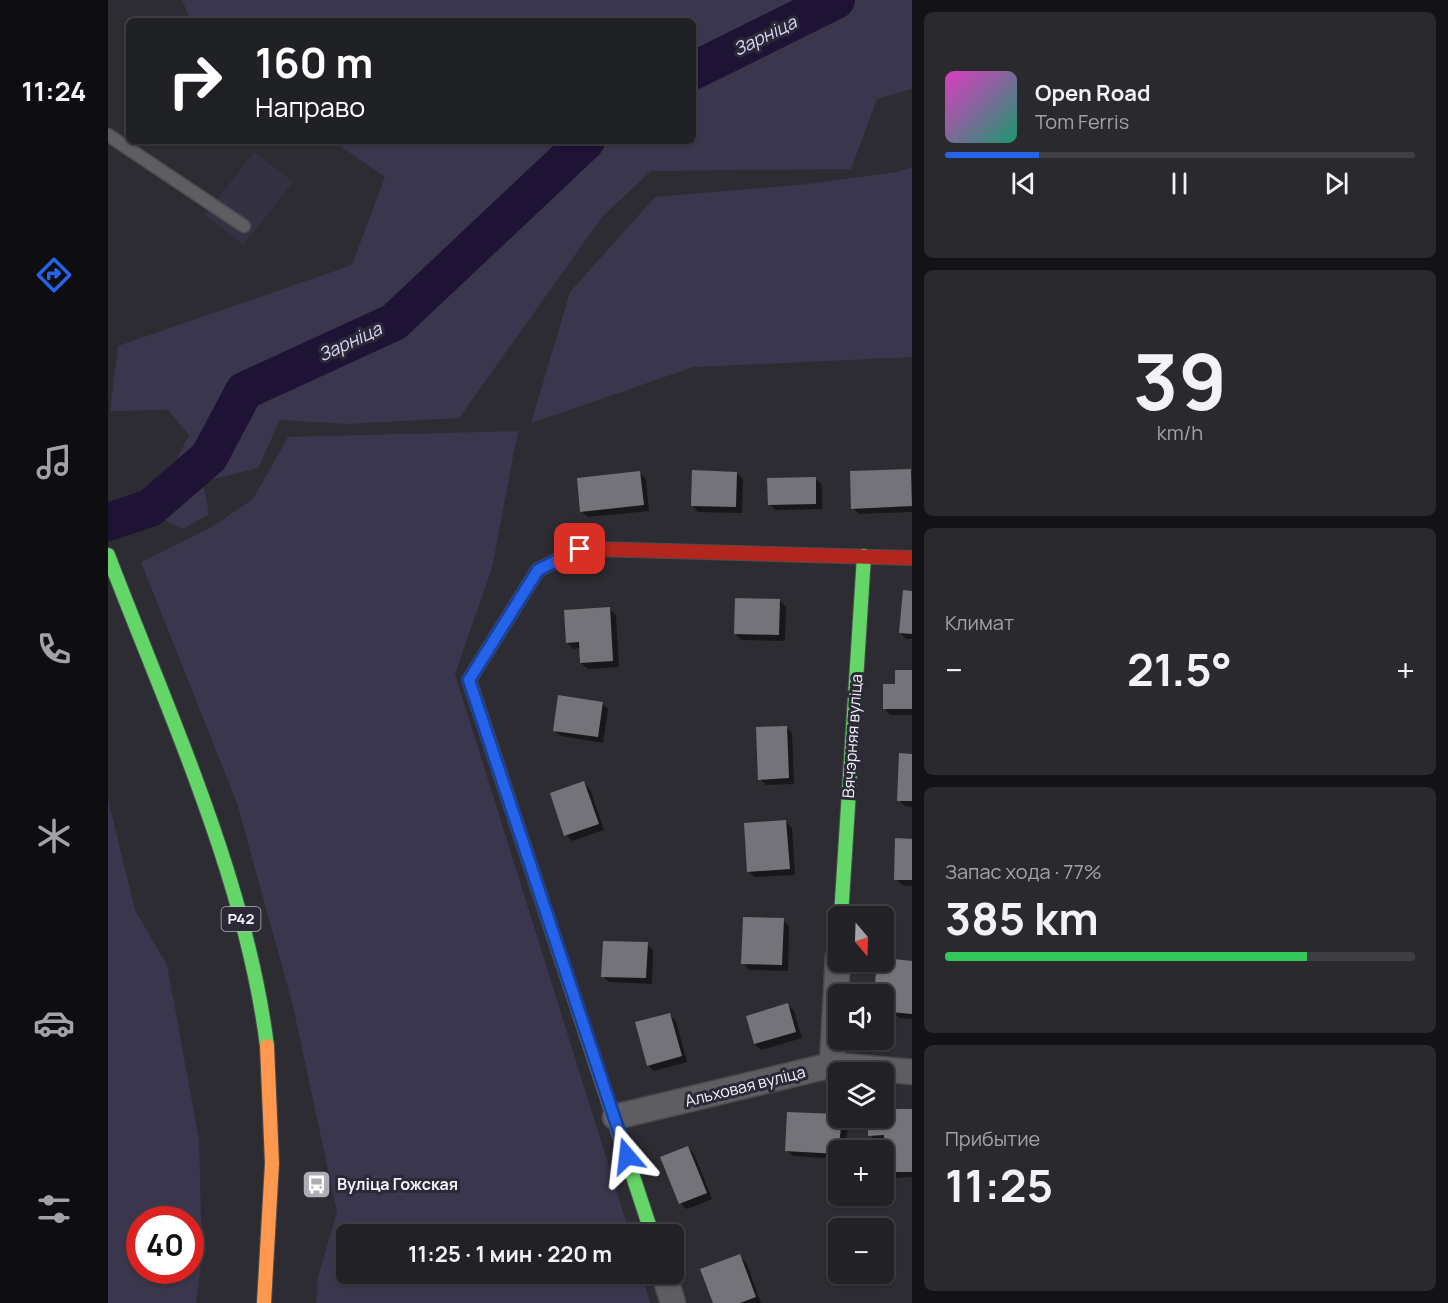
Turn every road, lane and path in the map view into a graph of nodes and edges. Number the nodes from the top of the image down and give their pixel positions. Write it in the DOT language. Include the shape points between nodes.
graph roads {
  1 [pos="108,135"];
  2 [pos="244,226"];
  3 [pos="108,555"];
  4 [pos="864,556"];
  5 [pos="912,558"];
  6 [pos="842,906"];
  7 [pos="837,972"];
  8 [pos="832,1062"];
  9 [pos="828,1066"];
  10 [pos="894,1070"];
  11 [pos="912,1072"];
  12 [pos="615,1117"];
  13 [pos="649,1224"];
  14 [pos="667,1284"];
  15 [pos="264,1303"];
  16 [pos="673,1303"];
  1 -- 2 [label="lane"];
  3 -- 15 [label="street, Р42" via="223,858 250,949 264,1024 270,1096"];
  4 -- 5 [label="street"];
  4 -- 6 [label="street, Вячэрняя вуліца"];
  4 -- 12 [label="street" via="580,549 538,570 469,680"];
  7 -- 8 [label="street"];
  9 -- 12 [label="street, Альховая вуліца"];
  10 -- 11 [label="street, Альховая вуліца"];
  12 -- 13 [label="street"];
  14 -- 16 [label="street"];
}
